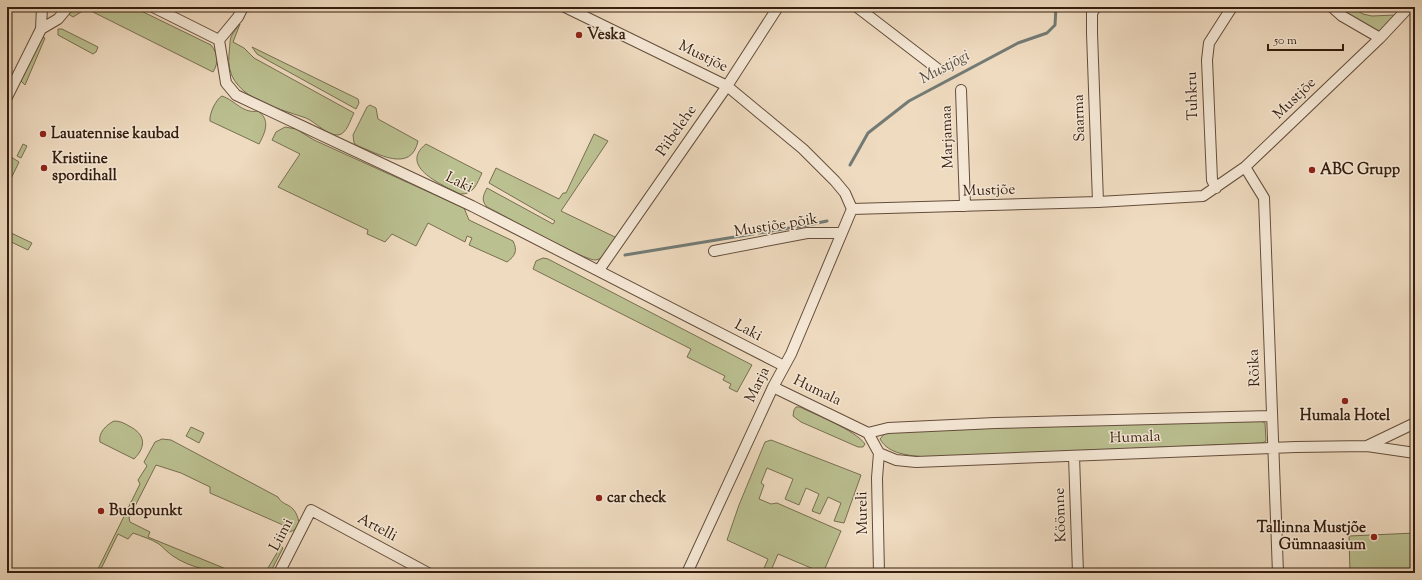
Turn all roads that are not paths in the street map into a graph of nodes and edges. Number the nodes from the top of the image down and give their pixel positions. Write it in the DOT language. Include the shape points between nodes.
graph roads {
  1 [pos="42,7"];
  2 [pos="68,7"];
  3 [pos="153,7"];
  4 [pos="243,7"];
  5 [pos="565,7"];
  6 [pos="778,7"];
  7 [pos="857,7"];
  8 [pos="1096,7"];
  9 [pos="1232,7"];
  10 [pos="1332,7"];
  11 [pos="1409,7"];
  12 [pos="41,29"];
  13 [pos="1380,38"];
  14 [pos="219,40"];
  15 [pos="939,70"];
  16 [pos="727,86"];
  17 [pos="961,90"];
  18 [pos="7,97"];
  19 [pos="1245,167"];
  20 [pos="1216,188"];
  21 [pos="1098,202"];
  22 [pos="965,206"];
  23 [pos="852,209"];
  24 [pos="842,233"];
  25 [pos="714,251"];
  26 [pos="599,270"];
  27 [pos="784,366"];
  28 [pos="774,387"];
  29 [pos="1271,416"];
  30 [pos="1415,423"];
  31 [pos="868,433"];
  32 [pos="1367,446"];
  33 [pos="1274,448"];
  34 [pos="880,453"];
  35 [pos="1415,453"];
  36 [pos="1074,456"];
  37 [pos="312,510"];
  38 [pos="279,573"];
  39 [pos="428,573"];
  40 [pos="687,573"];
  41 [pos="879,573"];
  42 [pos="1078,573"];
  43 [pos="1278,573"];
  1 -- 12 [label="street"];
  2 -- 12 [label="street" via="58,19"];
  3 -- 14 [label="street"];
  4 -- 14 [label="street"];
  5 -- 16 [label="street, Mustjõe"];
  6 -- 16 [label="street, Piibelehe"];
  7 -- 15 [label="street"];
  8 -- 21 [label="street, Saarma" via="1092,13 1092,33"];
  9 -- 20 [label="street, Tuhkru" via="1209,43 1207,60 1212,180"];
  10 -- 13 [label="street" via="1342,16"];
  11 -- 13 [label="street, Mustjõe"];
  12 -- 18 [label="street"];
  13 -- 19 [label="street, Mustjõe"];
  14 -- 26 [label="street, Laki" via="226,83 236,95 432,187"];
  16 -- 23 [label="street, Mustjõe" via="835,181 845,193"];
  16 -- 26 [label="street, Piibelehe"];
  17 -- 22 [label="street, Marjamaa"];
  19 -- 20 [label="street, Mustjõe"];
  19 -- 29 [label="street, Rõika" via="1264,198"];
  20 -- 21 [label="street, Mustjõe" via="1203,196"];
  21 -- 22 [label="street, Mustjõe"];
  22 -- 23 [label="street, Mustjõe"];
  23 -- 24 [label="street, Marja"];
  24 -- 25 [label="street, Mustjõe põik" via="807,233"];
  24 -- 27 [label="street, Marja"];
  26 -- 27 [label="street, Laki"];
  27 -- 28 [label="street, Marja"];
  28 -- 31 [label="street, Humala"];
  28 -- 40 [label="street, Marja"];
  29 -- 31 [label="street, Humala" via="980,424 888,428"];
  29 -- 33 [label="street, Rõika"];
  30 -- 32 [label="street"];
  31 -- 34 [label="street"];
  32 -- 33 [label="street, Humala"];
  32 -- 35 [label="street, Humala"];
  33 -- 36 [label="street, Humala"];
  33 -- 43 [label="street, Rõika"];
  34 -- 36 [label="street, Humala" via="896,460 916,462"];
  34 -- 41 [label="street, Mureli" via="877,478"];
  36 -- 42 [label="street, Köömne"];
  37 -- 38 [label="street, Liimi"];
  37 -- 39 [label="street, Artelli"];
}
